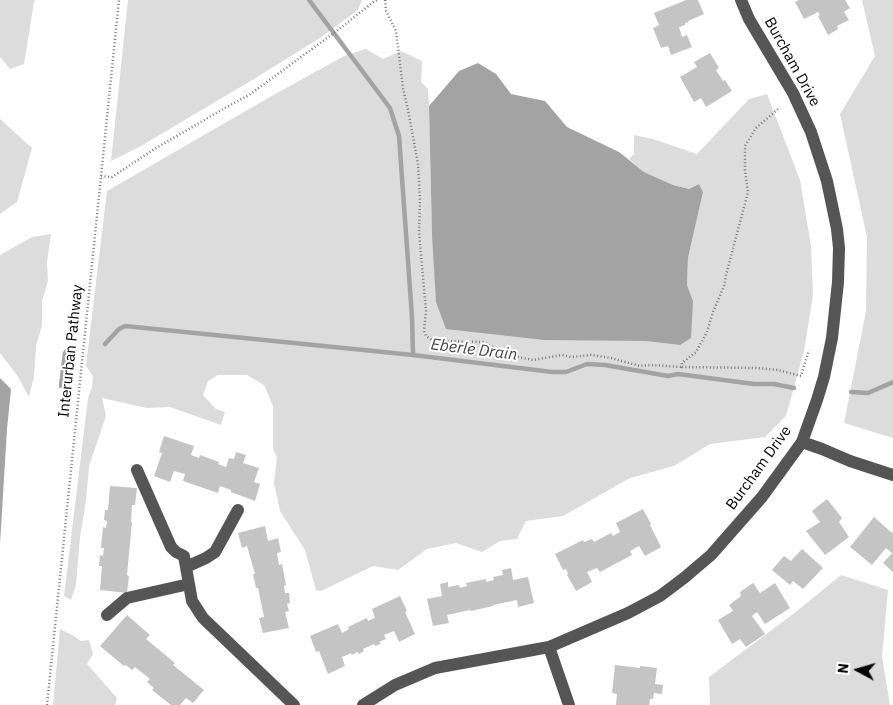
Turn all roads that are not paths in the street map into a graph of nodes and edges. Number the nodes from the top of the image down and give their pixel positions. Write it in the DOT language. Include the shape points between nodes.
graph roads {
  1 [pos="741,0"];
  2 [pos="802,442"];
  3 [pos="137,470"];
  4 [pos="893,475"];
  5 [pos="238,510"];
  6 [pos="185,562"];
  7 [pos="189,584"];
  8 [pos="107,614"];
  9 [pos="549,647"];
  10 [pos="294,705"];
  11 [pos="363,705"];
  12 [pos="569,705"];
  1 -- 2 [label="street, Burcham Drive" via="808,126 827,181 837,229 838,282 832,338"];
  2 -- 4 [label="street"];
  2 -- 9 [label="street, Burcham Drive" via="762,496 711,555 684,578 660,596 628,613"];
  3 -- 6 [label="street" via="171,547"];
  5 -- 6 [label="street" via="216,552 206,558"];
  6 -- 7 [label="street"];
  7 -- 8 [label="street" via="127,598"];
  7 -- 10 [label="street" via="192,602 203,618"];
  9 -- 11 [label="street, Burcham Drive" via="435,668 395,685"];
  9 -- 12 [label="street"];
}
